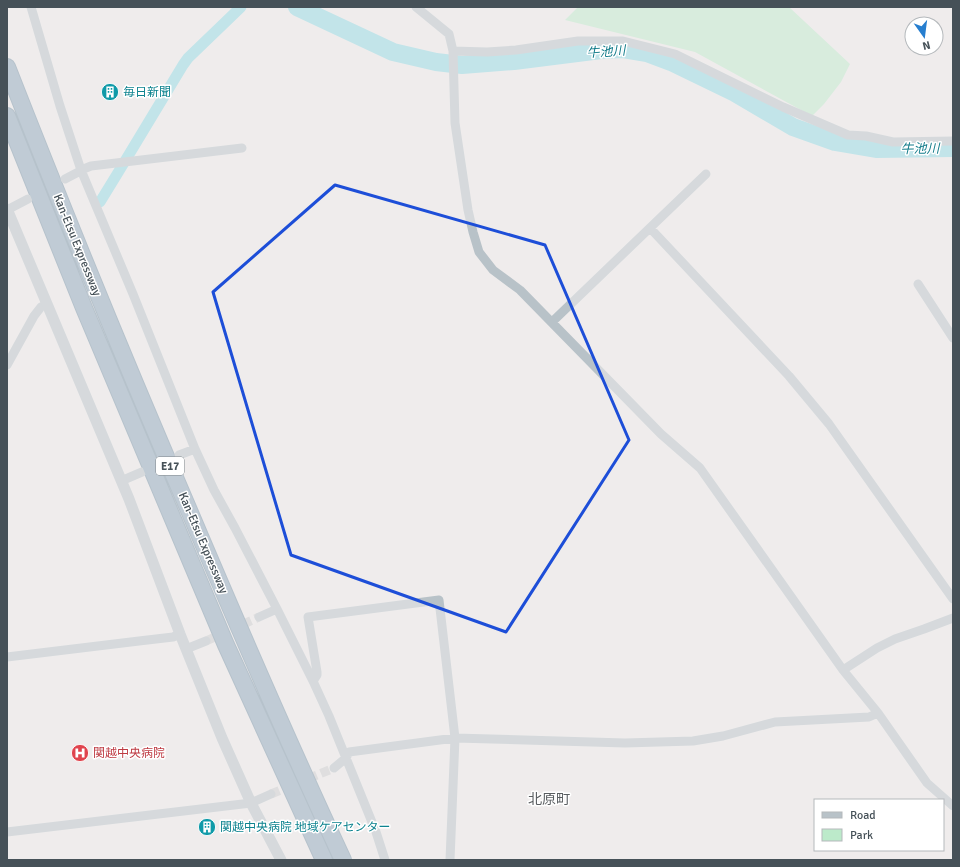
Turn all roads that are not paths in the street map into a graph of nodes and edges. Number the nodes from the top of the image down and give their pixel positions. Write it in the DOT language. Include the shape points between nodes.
graph roads {
  1 [pos="31,7"];
  2 [pos="416,7"];
  3 [pos="453,53"];
  4 [pos="7,67"];
  5 [pos="7,116"];
  6 [pos="953,141"];
  7 [pos="242,148"];
  8 [pos="82,170"];
  9 [pos="706,174"];
  10 [pos="65,179"];
  11 [pos="28,199"];
  12 [pos="7,210"];
  13 [pos="650,228"];
  14 [pos="918,284"];
  15 [pos="48,304"];
  16 [pos="552,322"];
  17 [pos="953,338"];
  18 [pos="7,365"];
  19 [pos="194,449"];
  20 [pos="179,456"];
  21 [pos="142,472"];
  22 [pos="121,481"];
  23 [pos="953,599"];
  24 [pos="277,609"];
  25 [pos="259,618"];
  26 [pos="953,618"];
  27 [pos="180,634"];
  28 [pos="206,641"];
  29 [pos="186,650"];
  30 [pos="7,657"];
  31 [pos="843,670"];
  32 [pos="313,680"];
  33 [pos="878,713"];
  34 [pos="455,738"];
  35 [pos="346,758"];
  36 [pos="334,768"];
  37 [pos="271,794"];
  38 [pos="251,802"];
  39 [pos="953,806"];
  40 [pos="7,832"];
  41 [pos="280,860"];
  42 [pos="324,860"];
  43 [pos="344,860"];
  44 [pos="385,860"];
  45 [pos="450,860"];
  1 -- 8 [label="street"];
  2 -- 3 [label="street" via="449,34"];
  3 -- 6 [label="street" via="516,50 578,41 624,40 675,54 783,107 848,135 893,142"];
  3 -- 16 [label="street" via="455,122 468,210 479,252 494,270 520,290"];
  4 -- 43 [label="highway, Kan-Etsu Expressway / E17" via="161,445 244,639"];
  5 -- 42 [label="highway, Kan-Etsu Expressway / E17" via="84,308 223,638"];
  7 -- 8 [label="street" via="91,166"];
  8 -- 10 [label="street"];
  8 -- 19 [label="street"];
  9 -- 13 [label="street"];
  11 -- 12 [label="street"];
  12 -- 15 [label="street"];
  13 -- 16 [label="street"];
  13 -- 23 [label="street" via="809,400"];
  14 -- 17 [label="street"];
  15 -- 18 [label="street" via="41,307 34,316"];
  15 -- 22 [label="street"];
  16 -- 31 [label="street" via="661,434 700,468"];
  19 -- 20 [label="street"];
  19 -- 24 [label="street"];
  21 -- 22 [label="street"];
  22 -- 27 [label="street"];
  24 -- 25 [label="street"];
  24 -- 32 [label="street"];
  26 -- 31 [label="street" via="895,639"];
  27 -- 29 [label="street"];
  27 -- 30 [label="street" via="138,642"];
  28 -- 29 [label="street"];
  29 -- 38 [label="street"];
  31 -- 33 [label="street"];
  32 -- 34 [label="street" via="317,672 308,617 439,600"];
  32 -- 35 [label="street"];
  33 -- 34 [label="street" via="869,717 775,722 693,741 625,743"];
  33 -- 39 [label="street" via="927,783"];
  34 -- 35 [label="street" via="349,752"];
  34 -- 45 [label="street"];
  35 -- 36 [label="street"];
  35 -- 44 [label="street"];
  37 -- 38 [label="street"];
  38 -- 40 [label="street"];
  38 -- 41 [label="street"];
}
